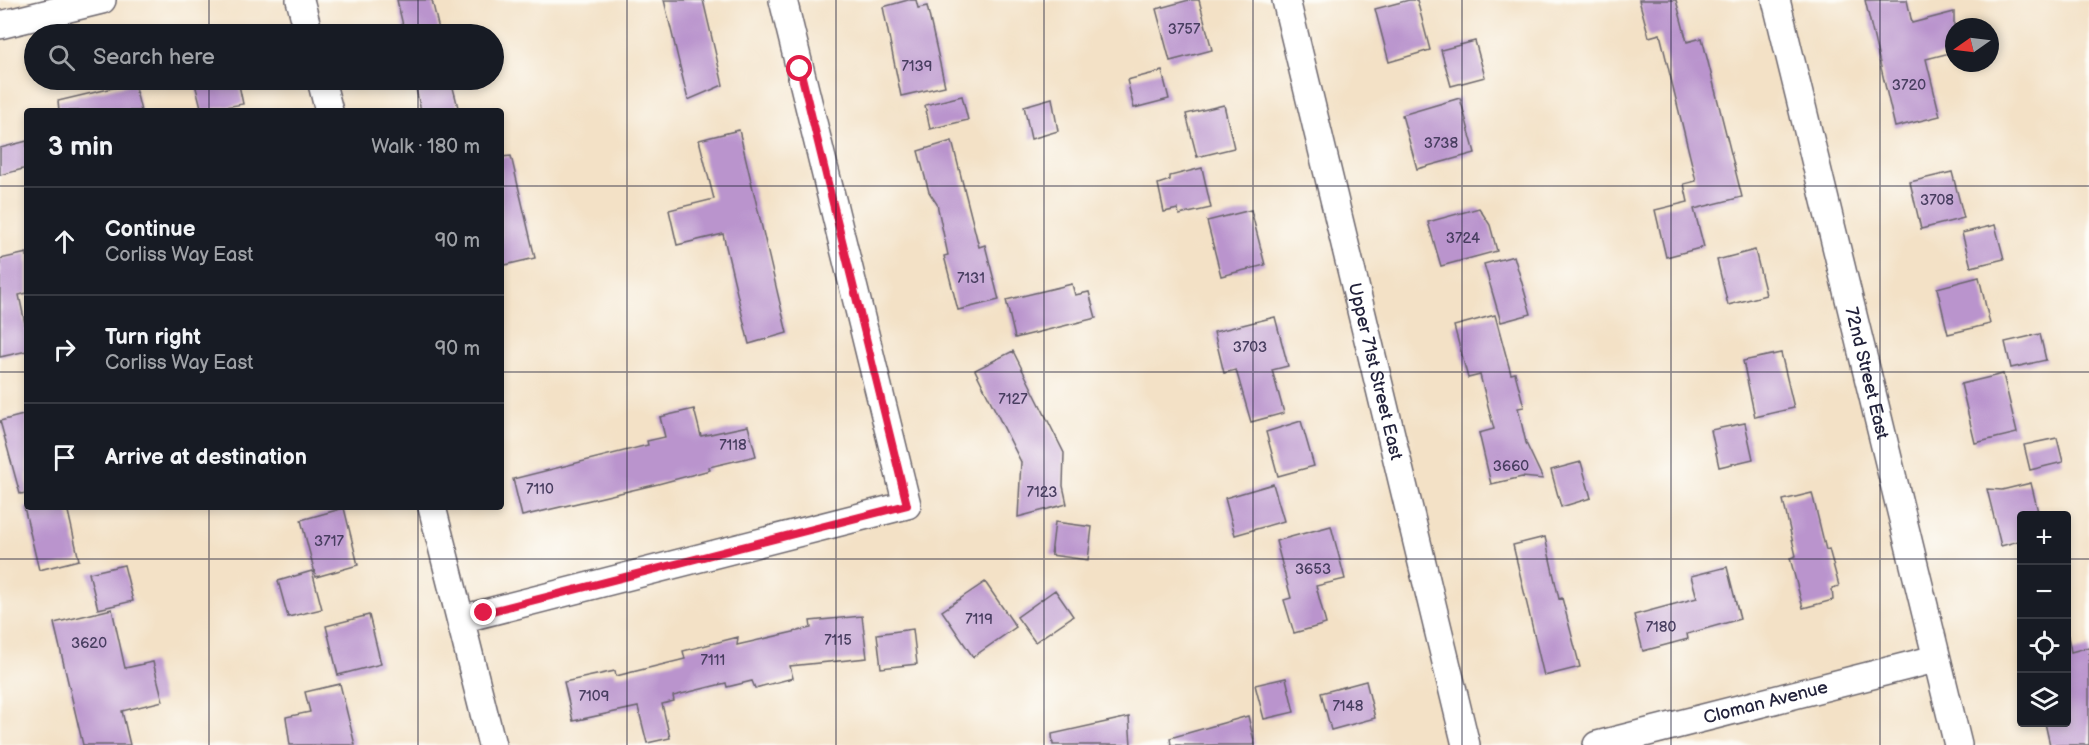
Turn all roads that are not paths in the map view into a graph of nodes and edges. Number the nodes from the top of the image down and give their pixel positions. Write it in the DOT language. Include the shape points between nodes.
graph roads {
  1 [pos="102,0"];
  2 [pos="300,0"];
  3 [pos="783,0"];
  4 [pos="1286,0"];
  5 [pos="1776,0"];
  6 [pos="306,24"];
  7 [pos="0,25"];
  8 [pos="324,90"];
  9 [pos="328,108"];
  10 [pos="433,510"];
  11 [pos="461,619"];
  12 [pos="1935,659"];
  13 [pos="492,745"];
  14 [pos="1466,745"];
  15 [pos="1597,745"];
  16 [pos="1958,745"];
  1 -- 7 [label="street"];
  2 -- 6 [label="street"];
  3 -- 11 [label="street" via="907,505"];
  4 -- 14 [label="street, Upper 71st Street East"];
  5 -- 12 [label="street, 72nd Street East"];
  8 -- 9 [label="street"];
  10 -- 11 [label="street"];
  11 -- 13 [label="street"];
  12 -- 15 [label="street, Cloman Avenue"];
  12 -- 16 [label="street, 72nd Street East"];
}
